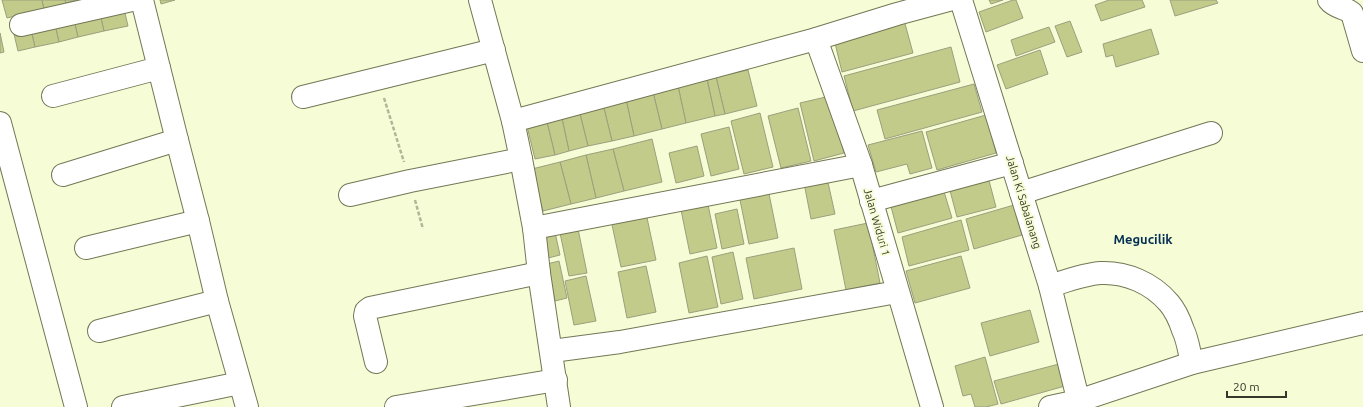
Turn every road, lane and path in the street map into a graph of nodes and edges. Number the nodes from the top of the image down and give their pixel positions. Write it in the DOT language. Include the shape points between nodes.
graph roads {
  1 [pos="132,0"];
  2 [pos="142,0"];
  3 [pos="480,0"];
  4 [pos="949,0"];
  5 [pos="961,0"];
  6 [pos="1329,0"];
  7 [pos="21,26"];
  8 [pos="816,39"];
  9 [pos="494,50"];
  10 [pos="1363,51"];
  11 [pos="159,68"];
  12 [pos="378,79"];
  13 [pos="53,96"];
  14 [pos="303,97"];
  15 [pos="513,121"];
  16 [pos="0,123"];
  17 [pos="1211,133"];
  18 [pos="177,140"];
  19 [pos="521,159"];
  20 [pos="1012,163"];
  21 [pos="861,165"];
  22 [pos="63,175"];
  23 [pos="410,181"];
  24 [pos="1021,193"];
  25 [pos="350,195"];
  26 [pos="871,201"];
  27 [pos="198,221"];
  28 [pos="534,228"];
  29 [pos="423,229"];
  30 [pos="86,248"];
  31 [pos="539,273"];
  32 [pos="1050,286"];
  33 [pos="897,292"];
  34 [pos="217,300"];
  35 [pos="1363,323"];
  36 [pos="99,331"];
  37 [pos="552,351"];
  38 [pos="376,362"];
  39 [pos="1192,363"];
  40 [pos="556,380"];
  41 [pos="240,383"];
  42 [pos="1079,404"];
  43 [pos="76,407"];
  44 [pos="123,407"];
  45 [pos="247,407"];
  46 [pos="396,407"];
  47 [pos="559,407"];
  48 [pos="932,407"];
  49 [pos="1050,407"];
  1 -- 7 [label="street"];
  2 -- 11 [label="street"];
  3 -- 9 [label="street"];
  4 -- 8 [label="street"];
  5 -- 20 [label="street, Jalan Ki Sabalanang"];
  6 -- 10 [label="street" via="1335,6 1352,13"];
  8 -- 15 [label="street"];
  8 -- 21 [label="street, Jalan Widuri 1"];
  9 -- 12 [label="street"];
  9 -- 15 [label="street"];
  11 -- 13 [label="street"];
  11 -- 18 [label="street"];
  12 -- 14 [label="street"];
  12 -- 23 [label="path"];
  15 -- 19 [label="street"];
  16 -- 43 [label="street"];
  17 -- 24 [label="street"];
  18 -- 22 [label="street"];
  18 -- 27 [label="street"];
  19 -- 23 [label="street"];
  19 -- 28 [label="street"];
  20 -- 24 [label="street, Jalan Ki Sabalanang"];
  20 -- 26 [label="street"];
  21 -- 26 [label="street, Jalan Widuri 1"];
  21 -- 28 [label="street"];
  23 -- 25 [label="street"];
  23 -- 29 [label="path"];
  24 -- 32 [label="street, Jalan Ki Sabalanang"];
  26 -- 33 [label="street, Jalan Widuri 1"];
  27 -- 30 [label="street"];
  27 -- 34 [label="street"];
  28 -- 31 [label="street"];
  31 -- 37 [label="street"];
  31 -- 38 [label="street" via="370,308 365,316"];
  32 -- 39 [label="street" via="1100,273 1122,274 1151,286 1169,303 1177,317 1184,332"];
  32 -- 42 [label="street, Jalan Ki Sabalanang"];
  33 -- 37 [label="street" via="620,342"];
  33 -- 48 [label="street, Jalan Widuri 1"];
  34 -- 36 [label="street"];
  34 -- 41 [label="street"];
  35 -- 39 [label="street"];
  37 -- 40 [label="street"];
  39 -- 42 [label="street" via="1110,389"];
  40 -- 46 [label="street"];
  40 -- 47 [label="street"];
  41 -- 44 [label="street"];
  41 -- 45 [label="street"];
  42 -- 49 [label="street"];
}
